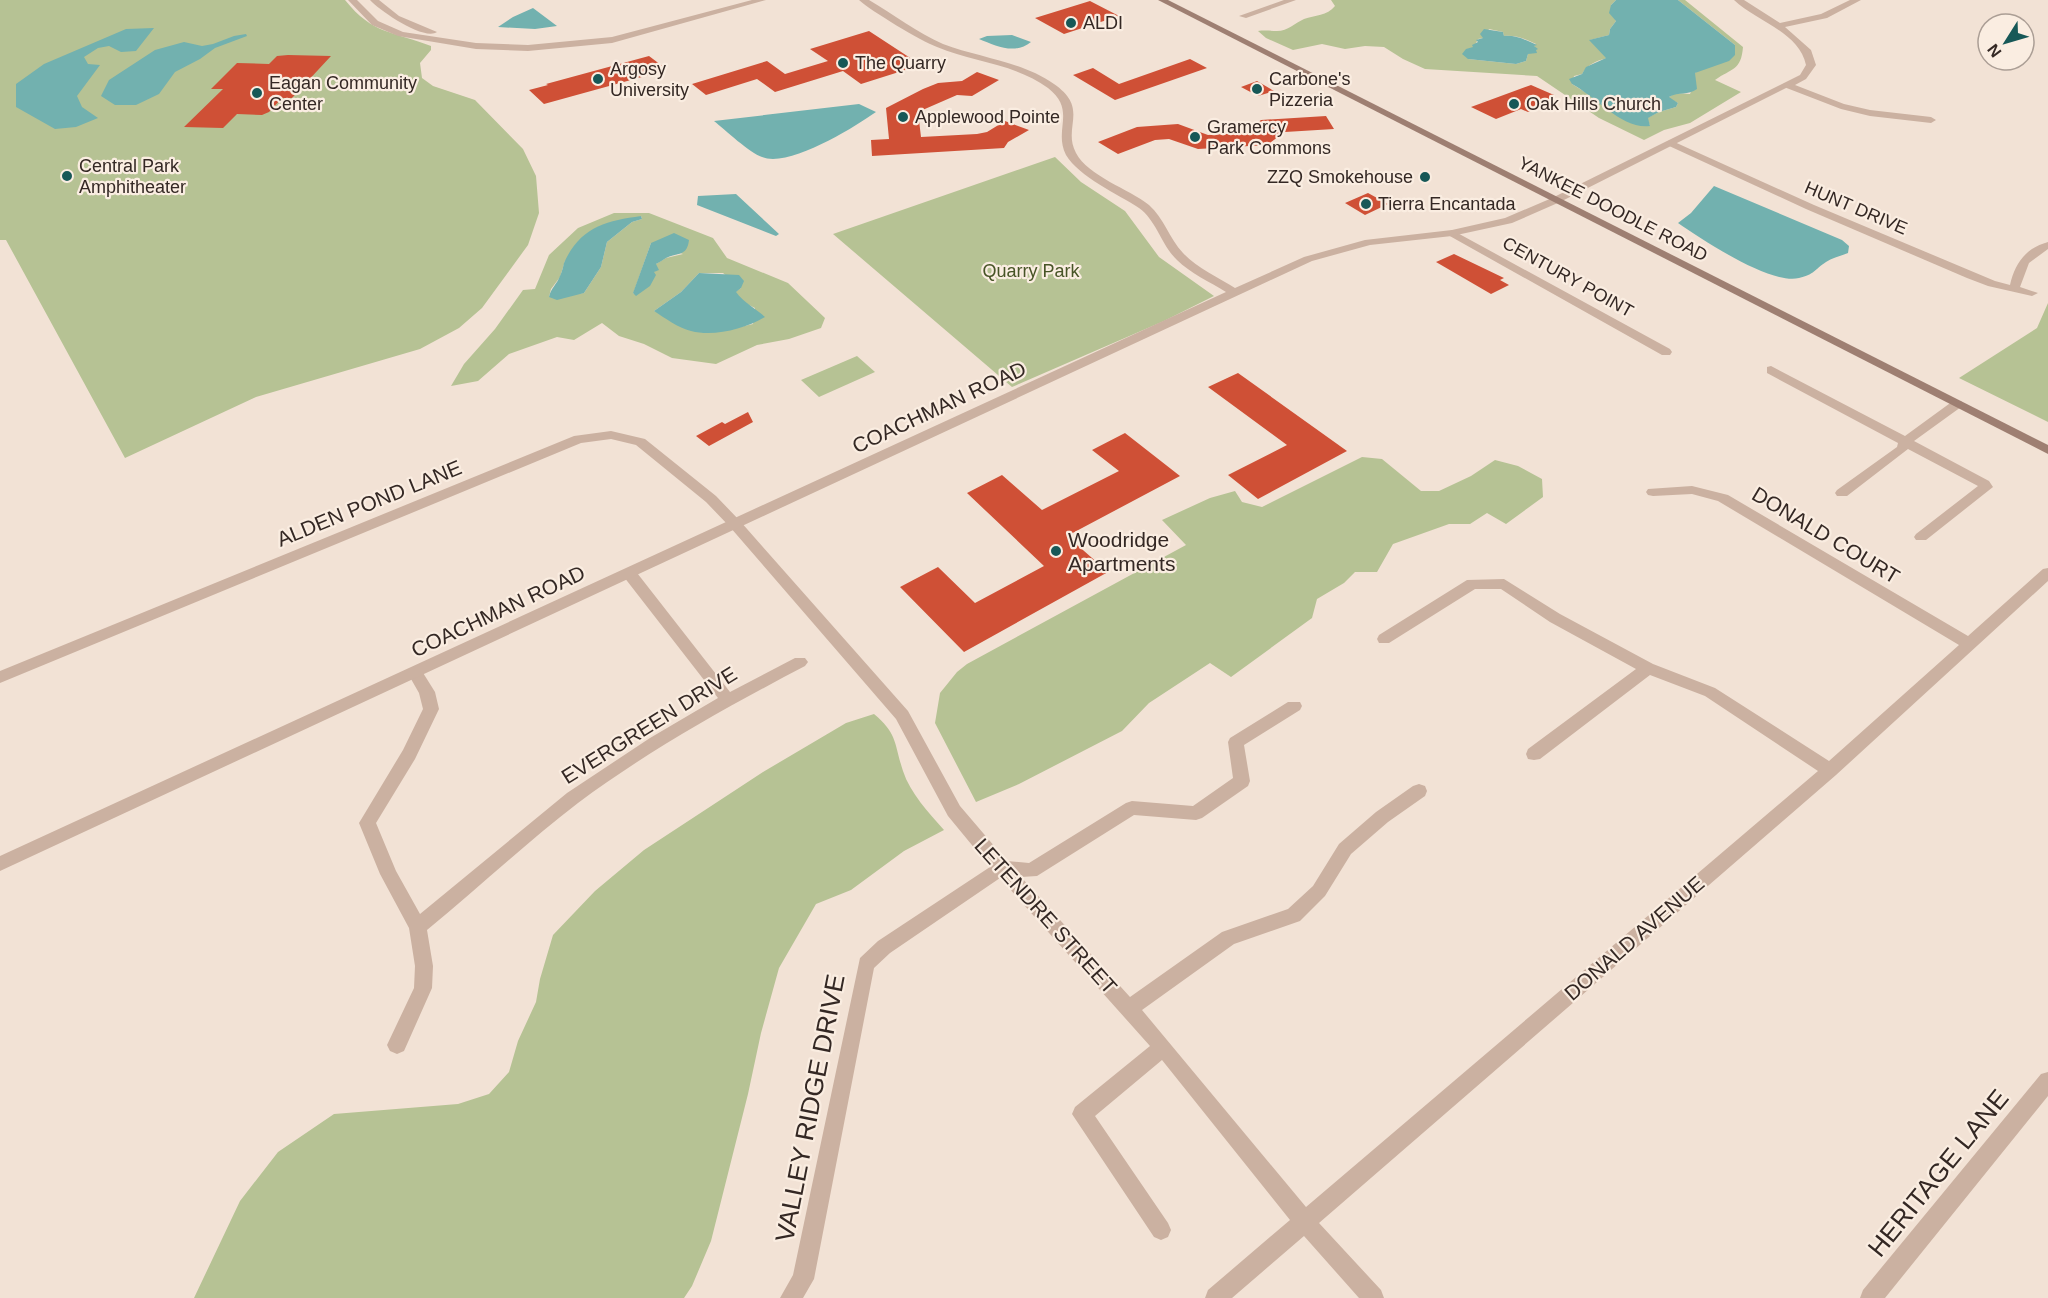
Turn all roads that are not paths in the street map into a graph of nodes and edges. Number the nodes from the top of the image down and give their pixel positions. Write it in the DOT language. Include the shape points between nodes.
graph roads {
  1 [pos="352,0"];
  2 [pos="374,0"];
  3 [pos="736,0"];
  4 [pos="762,0"];
  5 [pos="863,0"];
  6 [pos="1162,0"];
  7 [pos="1292,0"];
  8 [pos="1738,0"];
  9 [pos="1857,0"];
  10 [pos="1243,16"];
  11 [pos="1779,26"];
  12 [pos="1786,85"];
  13 [pos="1931,120"];
  14 [pos="1670,143"];
  15 [pos="1556,200"];
  16 [pos="1452,233"];
  17 [pos="2048,245"];
  18 [pos="2014,289"];
  19 [pos="1235,293"];
  20 [pos="2032,293"];
  21 [pos="1666,352"];
  22 [pos="1771,370"];
  23 [pos="1957,404"];
  24 [pos="1905,442"];
  25 [pos="2048,450"];
  26 [pos="1653,492"];
  27 [pos="1842,493"];
  28 [pos="735,524"];
  29 [pos="1921,537"];
  30 [pos="629,573"];
  31 [pos="2048,573"];
  32 [pos="1384,639"];
  33 [pos="1969,644"];
  34 [pos="800,662"];
  35 [pos="1648,668"];
  36 [pos="415,672"];
  37 [pos="0,677"];
  38 [pos="727,699"];
  39 [pos="1294,706"];
  40 [pos="1534,754"];
  41 [pos="1830,770"];
  42 [pos="1419,791"];
  43 [pos="0,864"];
  44 [pos="1002,868"];
  45 [pos="418,927"];
  46 [pos="1129,1009"];
  47 [pos="396,1045"];
  48 [pos="1163,1047"];
  49 [pos="2048,1081"];
  50 [pos="1305,1221"];
  51 [pos="1161,1230"];
  52 [pos="791,1298"];
  53 [pos="1216,1298"];
  54 [pos="1373,1298"];
  55 [pos="1870,1298"];
  1 -- 4 [label="street" via="375,23 401,34 476,46 528,48 612,40"];
  2 -- 3 [label="street" via="396,18 423,30 513,42 607,34"];
  5 -- 19 [label="street" via="939,45 1016,68 1051,86 1070,112 1066,138 1071,154 1083,168 1146,208 1181,258"];
  6 -- 15 [label="main road, YANKEE DOODLE ROAD"];
  7 -- 10 [label="street"];
  8 -- 11 [label="street, COACHMAN ROAD"];
  9 -- 11 [label="street" via="1824,16"];
  11 -- 12 [label="street, COACHMAN ROAD" via="1808,52 1811,65 1803,76"];
  12 -- 13 [label="street" via="1843,107"];
  12 -- 14 [label="street, COACHMAN ROAD"];
  14 -- 15 [label="street, COACHMAN ROAD"];
  14 -- 18 [label="street, HUNT DRIVE" via="1971,276"];
  15 -- 16 [label="street, COACHMAN ROAD" via="1508,221"];
  15 -- 23 [label="main road, YANKEE DOODLE ROAD"];
  16 -- 19 [label="street, COACHMAN ROAD" via="1369,242 1308,259"];
  16 -- 21 [label="street, CENTURY POINT"];
  17 -- 18 [label="street" via="2035,250 2019,266"];
  18 -- 20 [label="street, HUNT DRIVE"];
  19 -- 28 [label="street, COACHMAN ROAD"];
  22 -- 24 [label="street"];
  23 -- 24 [label="street"];
  23 -- 25 [label="main road, YANKEE DOODLE ROAD"];
  24 -- 27 [label="street" via="1902,449"];
  24 -- 29 [label="street" via="1986,487"];
  26 -- 33 [label="street, DONALD COURT" via="1692,490 1723,498"];
  28 -- 30 [label="street, COACHMAN ROAD"];
  28 -- 37 [label="street, ALDEN POND LANE" via="711,499 640,442 611,435 579,439"];
  28 -- 44 [label="street, LETENDRE STREET" via="903,715 954,811"];
  30 -- 36 [label="street, COACHMAN ROAD"];
  30 -- 38 [label="street"];
  31 -- 33 [label="street, DONALD AVENUE"];
  32 -- 35 [label="street" via="1472,584 1504,584 1555,618"];
  33 -- 41 [label="street, DONALD AVENUE"];
  34 -- 38 [label="street, EVERGREEN DRIVE"];
  35 -- 40 [label="street"];
  35 -- 41 [label="street" via="1710,692"];
  36 -- 43 [label="street, COACHMAN ROAD"];
  36 -- 45 [label="street" via="427,692 431,709 367,823"];
  38 -- 45 [label="street, EVERGREEN DRIVE" via="572,799"];
  39 -- 44 [label="street" via="1236,742 1242,782 1196,813 1132,808 1031,872"];
  41 -- 50 [label="street, DONALD AVENUE"];
  42 -- 46 [label="street" via="1345,849 1319,891 1294,915 1228,938"];
  44 -- 46 [label="street, LETENDRE STREET"];
  44 -- 52 [label="street, VALLEY RIDGE DRIVE" via="884,947 866,964 803,1279"];
  45 -- 47 [label="street" via="423,988"];
  46 -- 48 [label="street, LETENDRE STREET"];
  48 -- 50 [label="street, LETENDRE STREET"];
  48 -- 51 [label="street" via="1082,1114"];
  49 -- 55 [label="street, HERITAGE LANE"];
  50 -- 53 [label="street, DONALD AVENUE"];
  50 -- 54 [label="street, LETENDRE STREET"];
}
